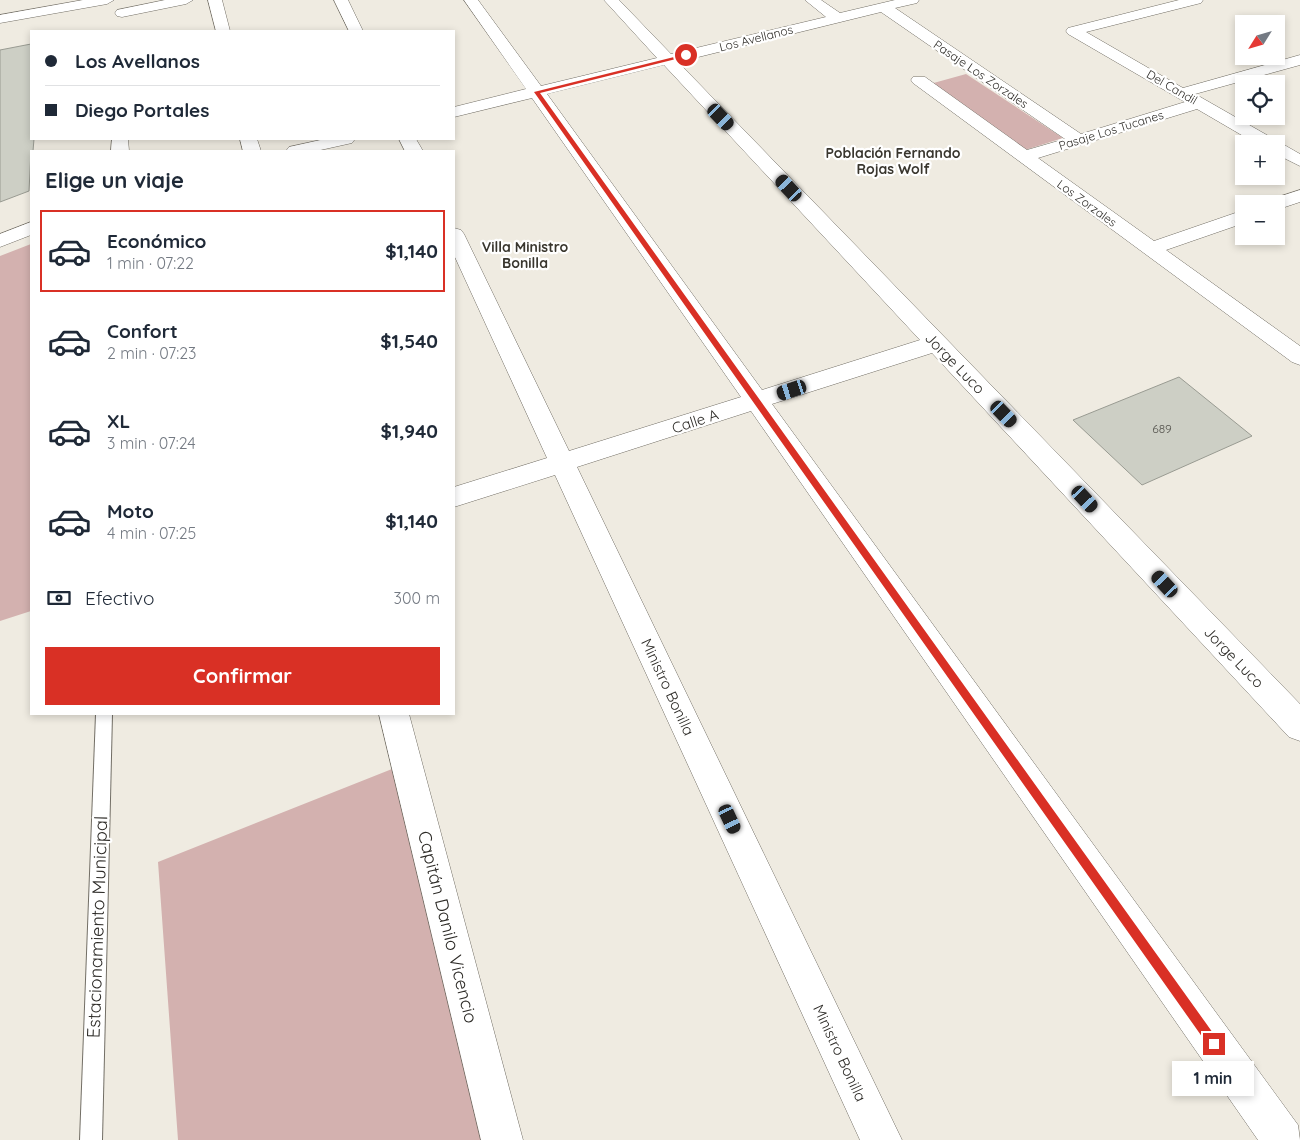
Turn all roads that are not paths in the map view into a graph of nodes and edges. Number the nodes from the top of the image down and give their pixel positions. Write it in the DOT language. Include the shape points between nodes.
graph roads {
  1 [pos="107,0"];
  2 [pos="186,0"];
  3 [pos="215,0"];
  4 [pos="341,0"];
  5 [pos="471,0"];
  6 [pos="611,0"];
  7 [pos="812,0"];
  8 [pos="912,0"];
  9 [pos="1196,0"];
  10 [pos="122,7"];
  11 [pos="884,7"];
  12 [pos="837,18"];
  13 [pos="0,19"];
  14 [pos="122,30"];
  15 [pos="223,30"];
  16 [pos="356,30"];
  17 [pos="667,60"];
  18 [pos="1299,60"];
  19 [pos="971,67"];
  20 [pos="537,92"];
  21 [pos="1182,93"];
  22 [pos="1200,103"];
  23 [pos="455,112"];
  24 [pos="1255,135"];
  25 [pos="342,140"];
  26 [pos="1079,140"];
  27 [pos="299,150"];
  28 [pos="1285,152"];
  29 [pos="1023,157"];
  30 [pos="1300,161"];
  31 [pos="1300,196"];
  32 [pos="1285,201"];
  33 [pos="1235,219"];
  34 [pos="30,228"];
  35 [pos="455,236"];
  36 [pos="0,241"];
  37 [pos="1150,249"];
  38 [pos="937,344"];
  39 [pos="1300,358"];
  40 [pos="756,401"];
  41 [pos="563,462"];
  42 [pos="455,497"];
  43 [pos="104,715"];
  44 [pos="394,715"];
  45 [pos="1300,726"];
  46 [pos="91,1140"];
  47 [pos="502,1140"];
  48 [pos="881,1140"];
  49 [pos="1283,1140"];
  1 -- 13 [label="street"];
  2 -- 10 [label="street"];
  3 -- 15 [label="street"];
  4 -- 16 [label="street"];
  5 -- 20 [label="street"];
  6 -- 17 [label="street, Jorge Luco"];
  7 -- 12 [label="street"];
  8 -- 11 [label="street, Los Avellanos"];
  9 -- 21 [label="street, Del Candil" via="1073,31"];
  10 -- 14 [label="street"];
  11 -- 12 [label="street, Los Avellanos"];
  11 -- 19 [label="street, Pasaje Los Zorzales"];
  12 -- 17 [label="street, Los Avellanos"];
  17 -- 20 [label="street, Los Avellanos"];
  17 -- 38 [label="street, Jorge Luco"];
  18 -- 21 [label="street"];
  19 -- 26 [label="street, Pasaje Los Zorzales"];
  19 -- 29 [label="street, Los Zorzales" via="918,80"];
  20 -- 23 [label="street, Los Avellanos"];
  20 -- 40 [label="street"];
  21 -- 22 [label="street, Del Candil"];
  22 -- 24 [label="street, Del Candil"];
  22 -- 26 [label="street, Pasaje Los Tucanes"];
  25 -- 27 [label="street"];
  26 -- 29 [label="street, Pasaje Los Tucanes"];
  28 -- 30 [label="street"];
  29 -- 37 [label="street, Los Zorzales"];
  31 -- 32 [label="street"];
  33 -- 37 [label="street"];
  34 -- 36 [label="street"];
  35 -- 41 [label="street, Ministro Bonilla"];
  37 -- 39 [label="street, Los Zorzales"];
  38 -- 40 [label="street, Calle A"];
  38 -- 45 [label="street, Jorge Luco"];
  40 -- 41 [label="street, Calle A"];
  40 -- 49 [label="street"];
  41 -- 42 [label="street, Calle A"];
  41 -- 48 [label="street, Ministro Bonilla"];
  43 -- 46 [label="lane, Estacionamiento Municipal"];
  44 -- 47 [label="street, Capitán Danilo Vicencio"];
}
